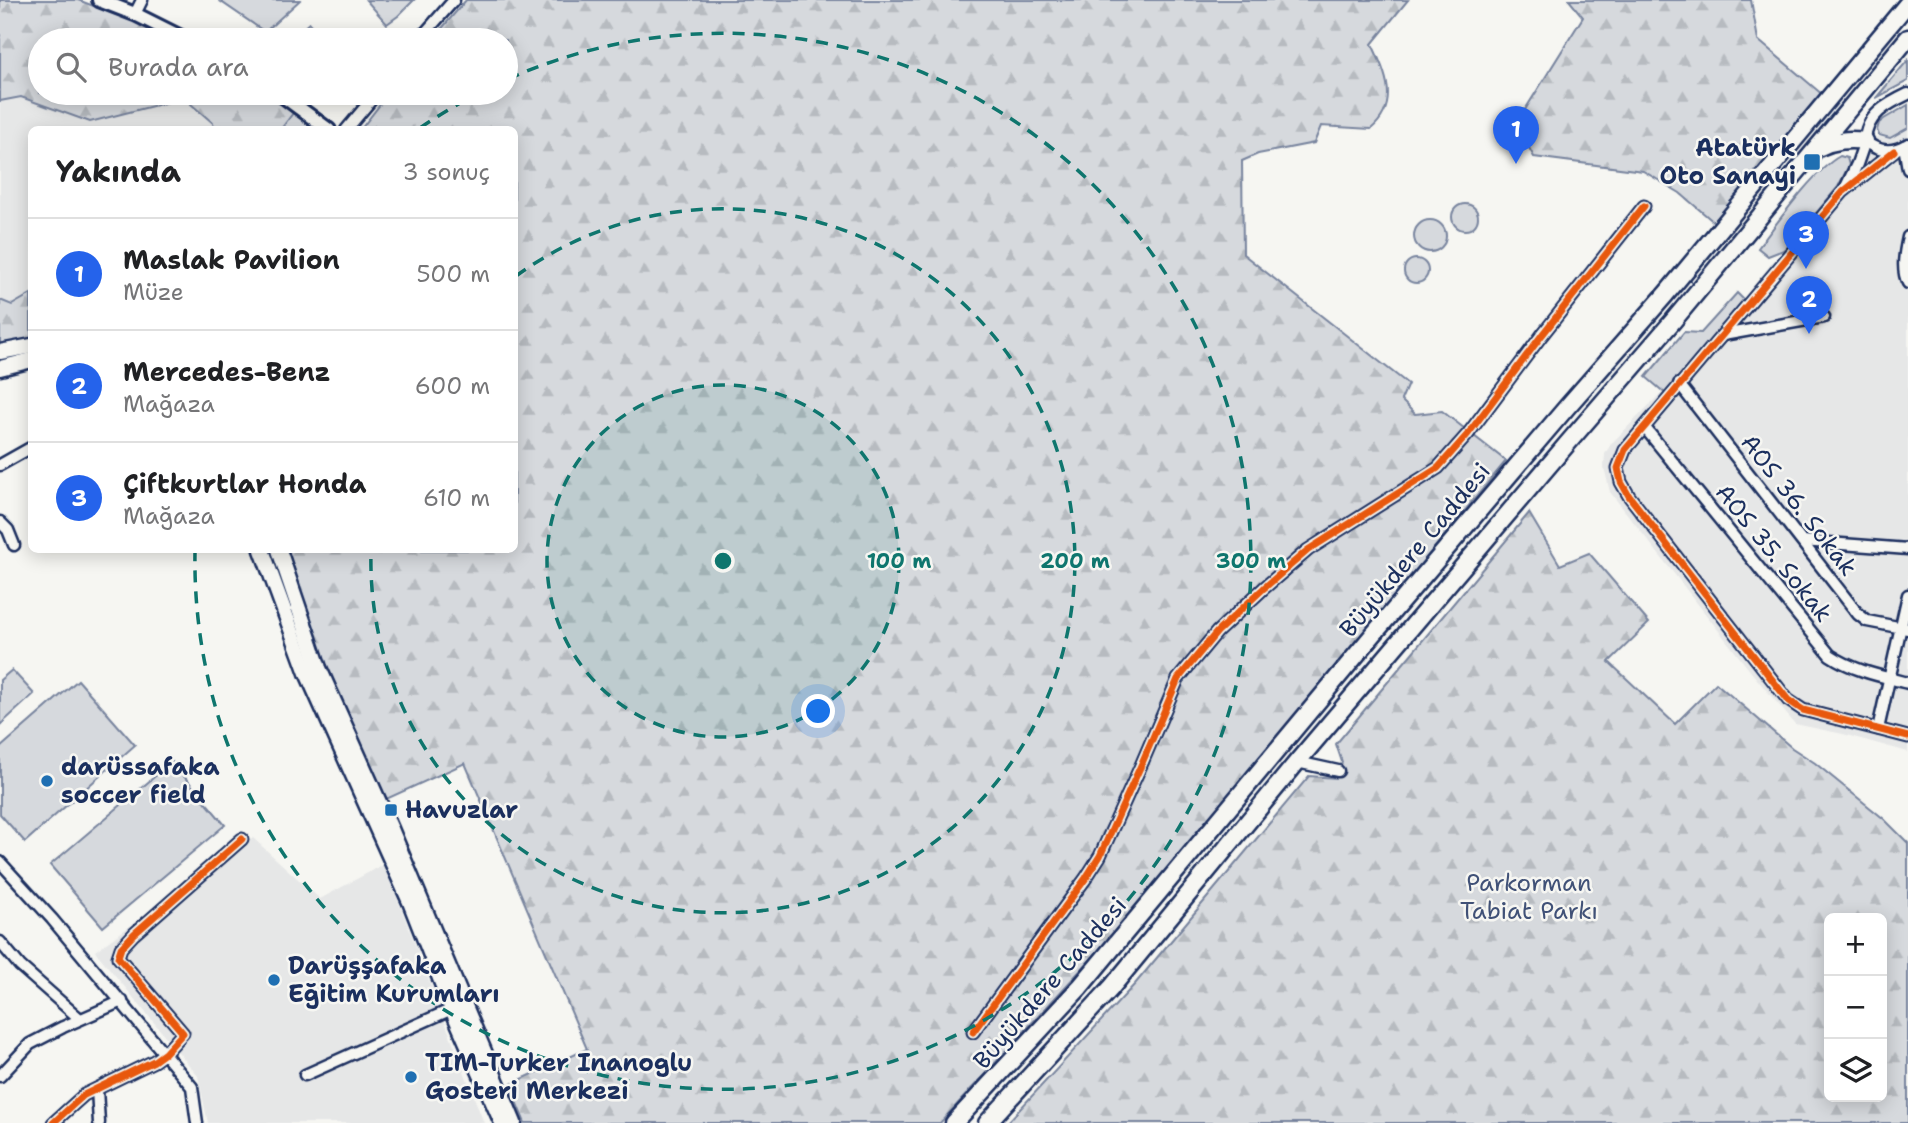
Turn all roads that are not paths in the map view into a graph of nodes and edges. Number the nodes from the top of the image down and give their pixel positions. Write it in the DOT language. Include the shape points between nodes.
graph roads {
  1 [pos="99,0"];
  2 [pos="142,0"];
  3 [pos="454,0"];
  4 [pos="1906,4"];
  5 [pos="135,14"];
  6 [pos="163,28"];
  7 [pos="430,28"];
  8 [pos="1908,38"];
  9 [pos="1908,94"];
  10 [pos="296,105"];
  11 [pos="367,105"];
  12 [pos="324,126"];
  13 [pos="349,126"];
  14 [pos="1865,141"];
  15 [pos="1902,147"];
  16 [pos="1818,148"];
  17 [pos="1908,169"];
  18 [pos="1843,192"];
  19 [pos="1644,206"];
  20 [pos="1908,237"];
  21 [pos="1908,283"];
  22 [pos="1824,317"];
  23 [pos="1723,335"];
  24 [pos="28,347"];
  25 [pos="0,352"];
  26 [pos="1615,353"];
  27 [pos="28,361"];
  28 [pos="0,368"];
  29 [pos="1679,384"];
  30 [pos="1645,428"];
  31 [pos="1567,443"];
  32 [pos="28,449"];
  33 [pos="0,465"];
  34 [pos="0,522"];
  35 [pos="1802,541"];
  36 [pos="14,545"];
  37 [pos="1908,549"];
  38 [pos="263,553"];
  39 [pos="280,553"];
  40 [pos="1908,596"];
  41 [pos="1904,628"];
  42 [pos="1889,678"];
  43 [pos="1908,683"];
  44 [pos="330,709"];
  45 [pos="1878,729"];
  46 [pos="1908,737"];
  47 [pos="1297,762"];
  48 [pos="1338,771"];
  49 [pos="243,839"];
  50 [pos="0,862"];
  51 [pos="0,942"];
  52 [pos="122,1001"];
  53 [pos="452,1009"];
  54 [pos="80,1019"];
  55 [pos="973,1032"];
  56 [pos="165,1053"];
  57 [pos="305,1074"];
  58 [pos="0,1076"];
  59 [pos="97,1089"];
  60 [pos="53,1123"];
  61 [pos="99,1123"];
  62 [pos="197,1123"];
  63 [pos="502,1123"];
  64 [pos="514,1123"];
  65 [pos="954,1123"];
  66 [pos="987,1123"];
  1 -- 5 [label="street"];
  2 -- 5 [label="street"];
  3 -- 7 [label="street"];
  4 -- 26 [label="main road, Büyükdere Caddesi"];
  5 -- 6 [label="street"];
  8 -- 16 [label="main road, Büyükdere Caddesi"];
  9 -- 14 [label="street" via="1870,120"];
  10 -- 12 [label="street"];
  11 -- 13 [label="street"];
  14 -- 15 [label="street" via="1879,149"];
  14 -- 16 [label="main road" via="1846,139"];
  14 -- 18 [label="street"];
  15 -- 17 [label="street"];
  15 -- 18 [label="street"];
  16 -- 31 [label="main road, Büyükdere Caddesi"];
  18 -- 23 [label="street"];
  19 -- 55 [label="street" via="1438,468 1308,550 1217,632 1178,679 1100,856"];
  20 -- 21 [label="street" via="1904,254"];
  22 -- 23 [label="street"];
  23 -- 29 [label="street"];
  24 -- 25 [label="main road"];
  26 -- 31 [label="main road" via="1598,386 1565,427"];
  26 -- 65 [label="main road, Büyükdere Caddesi" via="1080,987"];
  27 -- 28 [label="main road"];
  29 -- 30 [label="street"];
  29 -- 35 [label="street, AOS 36. Sokak"];
  30 -- 42 [label="street, AOS 35. Sokak" via="1830,655 1864,673"];
  30 -- 45 [label="street" via="1625,450 1618,468 1637,507 1788,700 1803,710"];
  31 -- 47 [label="main road, Büyükdere Caddesi"];
  32 -- 33 [label="street"];
  34 -- 36 [label="street"];
  35 -- 37 [label="street"];
  35 -- 41 [label="street, AOS 36. Sokak" via="1858,614 1867,621"];
  38 -- 44 [label="main road" via="307,673"];
  39 -- 44 [label="main road"];
  40 -- 41 [label="street"];
  41 -- 42 [label="street"];
  42 -- 43 [label="street, AOS 35. Sokak"];
  42 -- 45 [label="street"];
  44 -- 53 [label="main road"];
  44 -- 64 [label="main road" via="391,829"];
  45 -- 46 [label="street"];
  47 -- 48 [label="street"];
  47 -- 66 [label="main road, Büyükdere Caddesi" via="1111,988"];
  49 -- 56 [label="street" via="121,948 118,957 183,1033"];
  50 -- 52 [label="street"];
  51 -- 54 [label="street"];
  52 -- 54 [label="street"];
  52 -- 56 [label="street"];
  53 -- 57 [label="street"];
  53 -- 63 [label="main road"];
  54 -- 58 [label="street" via="30,1044"];
  56 -- 59 [label="street"];
  56 -- 62 [label="street" via="192,1087"];
  59 -- 60 [label="street"];
  59 -- 61 [label="street"];
}
